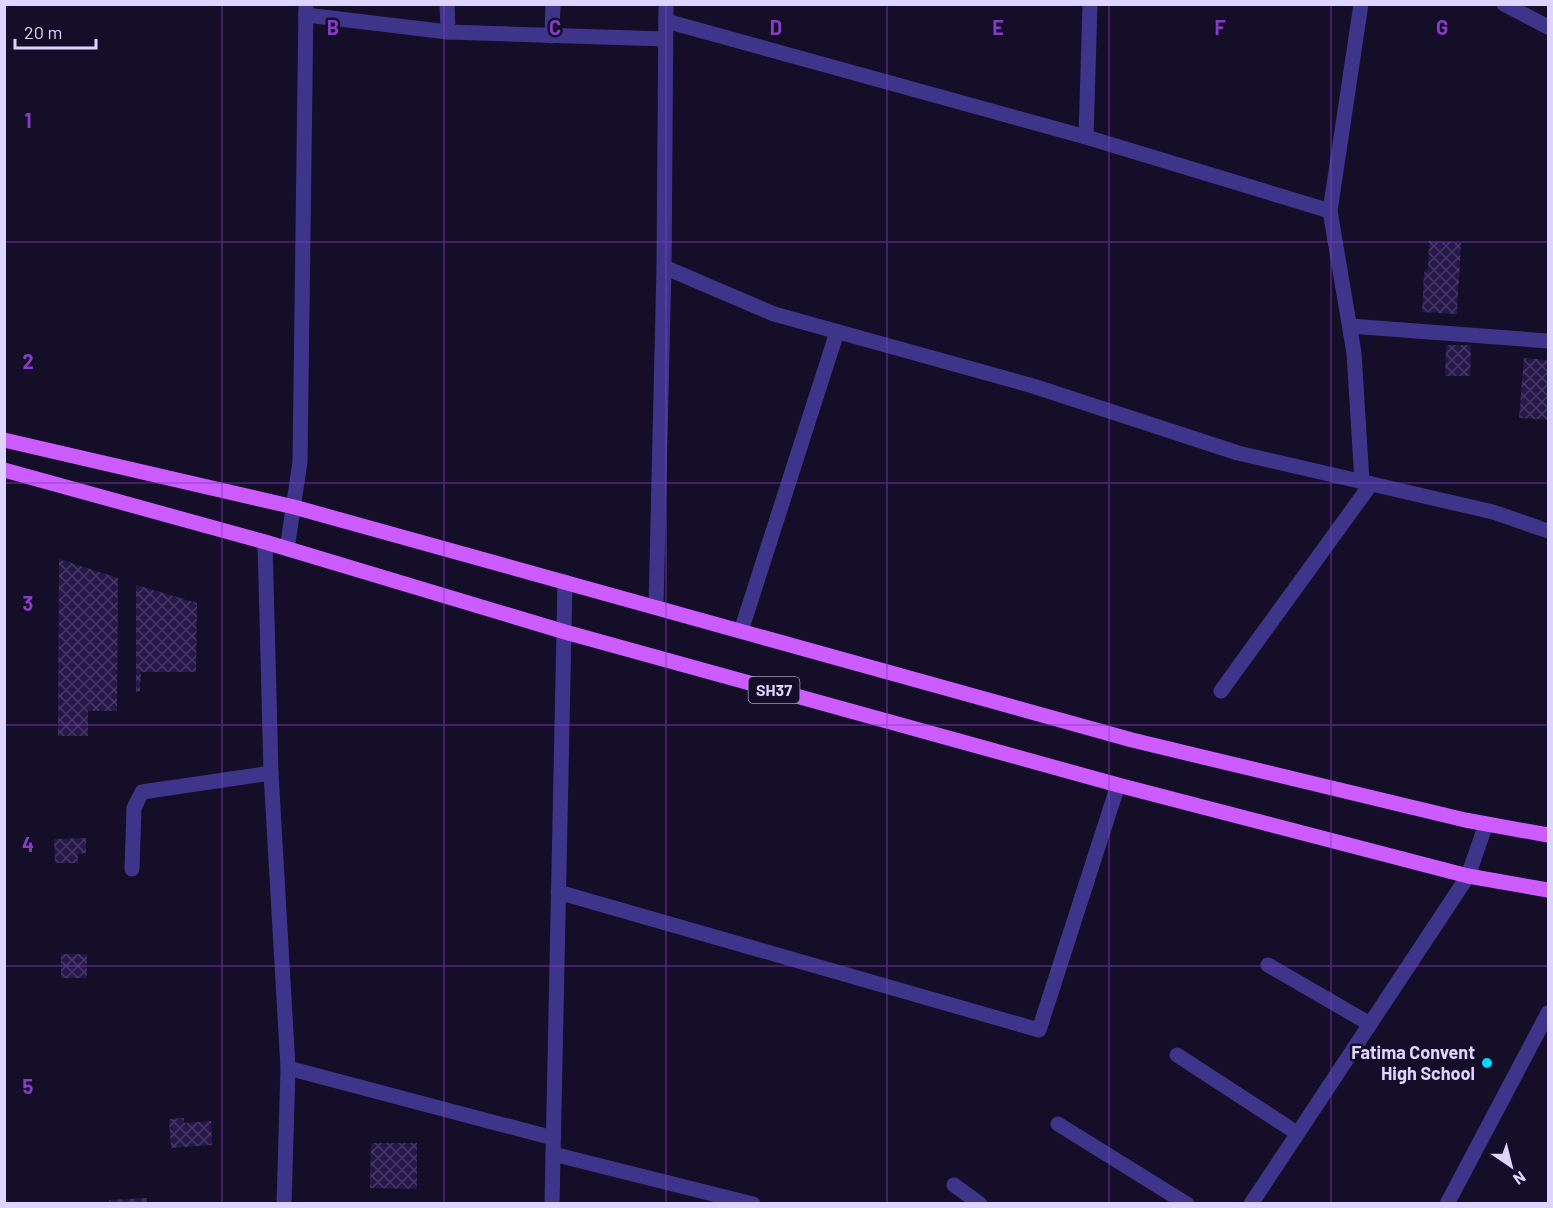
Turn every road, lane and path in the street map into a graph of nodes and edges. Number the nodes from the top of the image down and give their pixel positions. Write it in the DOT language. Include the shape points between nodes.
graph roads {
  1 [pos="447,4"];
  2 [pos="553,4"];
  3 [pos="666,4"];
  4 [pos="1090,4"];
  5 [pos="1361,4"];
  6 [pos="1504,4"];
  7 [pos="1518,8"];
  8 [pos="306,10"];
  9 [pos="1540,17"];
  10 [pos="666,21"];
  11 [pos="448,32"];
  12 [pos="552,36"];
  13 [pos="665,39"];
  14 [pos="1086,137"];
  15 [pos="1330,210"];
  16 [pos="664,267"];
  17 [pos="1350,326"];
  18 [pos="837,332"];
  19 [pos="1548,341"];
  20 [pos="4,440"];
  21 [pos="4,470"];
  22 [pos="1366,483"];
  23 [pos="294,507"];
  24 [pos="1548,531"];
  25 [pos="265,542"];
  26 [pos="287,549"];
  27 [pos="566,582"];
  28 [pos="656,607"];
  29 [pos="741,631"];
  30 [pos="564,632"];
  31 [pos="1221,691"];
  32 [pos="271,773"];
  33 [pos="1118,785"];
  34 [pos="1486,824"];
  35 [pos="1548,835"];
  36 [pos="132,869"];
  37 [pos="1468,876"];
  38 [pos="1548,890"];
  39 [pos="558,892"];
  40 [pos="1268,965"];
  41 [pos="1548,1013"];
  42 [pos="1370,1024"];
  43 [pos="1177,1055"];
  44 [pos="288,1068"];
  45 [pos="1058,1124"];
  46 [pos="1297,1133"];
  47 [pos="553,1138"];
  48 [pos="553,1154"];
  49 [pos="954,1185"];
  50 [pos="284,1203"];
  51 [pos="552,1203"];
  52 [pos="753,1203"];
  53 [pos="980,1203"];
  54 [pos="1187,1203"];
  55 [pos="1251,1203"];
  56 [pos="1446,1203"];
  1 -- 11 [label="street"];
  2 -- 12 [label="street"];
  3 -- 10 [label="street"];
  4 -- 14 [label="street"];
  5 -- 15 [label="street"];
  6 -- 7 [label="street"];
  7 -- 9 [label="street"];
  8 -- 11 [label="street"];
  8 -- 23 [label="street" via="300,462"];
  10 -- 13 [label="street"];
  10 -- 14 [label="street"];
  11 -- 12 [label="street"];
  12 -- 13 [label="street"];
  13 -- 16 [label="street"];
  14 -- 15 [label="street"];
  15 -- 17 [label="street"];
  16 -- 18 [label="street" via="774,314"];
  16 -- 28 [label="street"];
  17 -- 19 [label="street"];
  17 -- 22 [label="street"];
  18 -- 22 [label="street" via="1033,386 1238,453"];
  18 -- 29 [label="street"];
  20 -- 23 [label="main road"];
  21 -- 25 [label="main road, SH37"];
  22 -- 24 [label="street" via="1493,512"];
  22 -- 31 [label="street"];
  23 -- 26 [label="street"];
  23 -- 27 [label="main road"];
  25 -- 26 [label="main road, SH37"];
  25 -- 32 [label="street"];
  26 -- 30 [label="main road, SH37"];
  27 -- 28 [label="main road"];
  27 -- 30 [label="street"];
  28 -- 29 [label="main road"];
  29 -- 34 [label="main road" via="1132,740"];
  30 -- 33 [label="main road, SH37"];
  30 -- 39 [label="street"];
  32 -- 36 [label="street" via="142,792 134,808"];
  32 -- 44 [label="street"];
  33 -- 37 [label="main road, SH37"];
  33 -- 39 [label="street" via="1040,1030"];
  34 -- 35 [label="main road"];
  34 -- 37 [label="street"];
  37 -- 38 [label="main road, SH37"];
  37 -- 42 [label="street"];
  39 -- 47 [label="street"];
  40 -- 42 [label="street"];
  41 -- 56 [label="street"];
  42 -- 46 [label="street"];
  43 -- 46 [label="street"];
  44 -- 47 [label="street"];
  44 -- 50 [label="street"];
  45 -- 54 [label="street"];
  46 -- 55 [label="street"];
  47 -- 48 [label="street"];
  48 -- 51 [label="street"];
  48 -- 52 [label="street"];
  49 -- 53 [label="street"];
}
